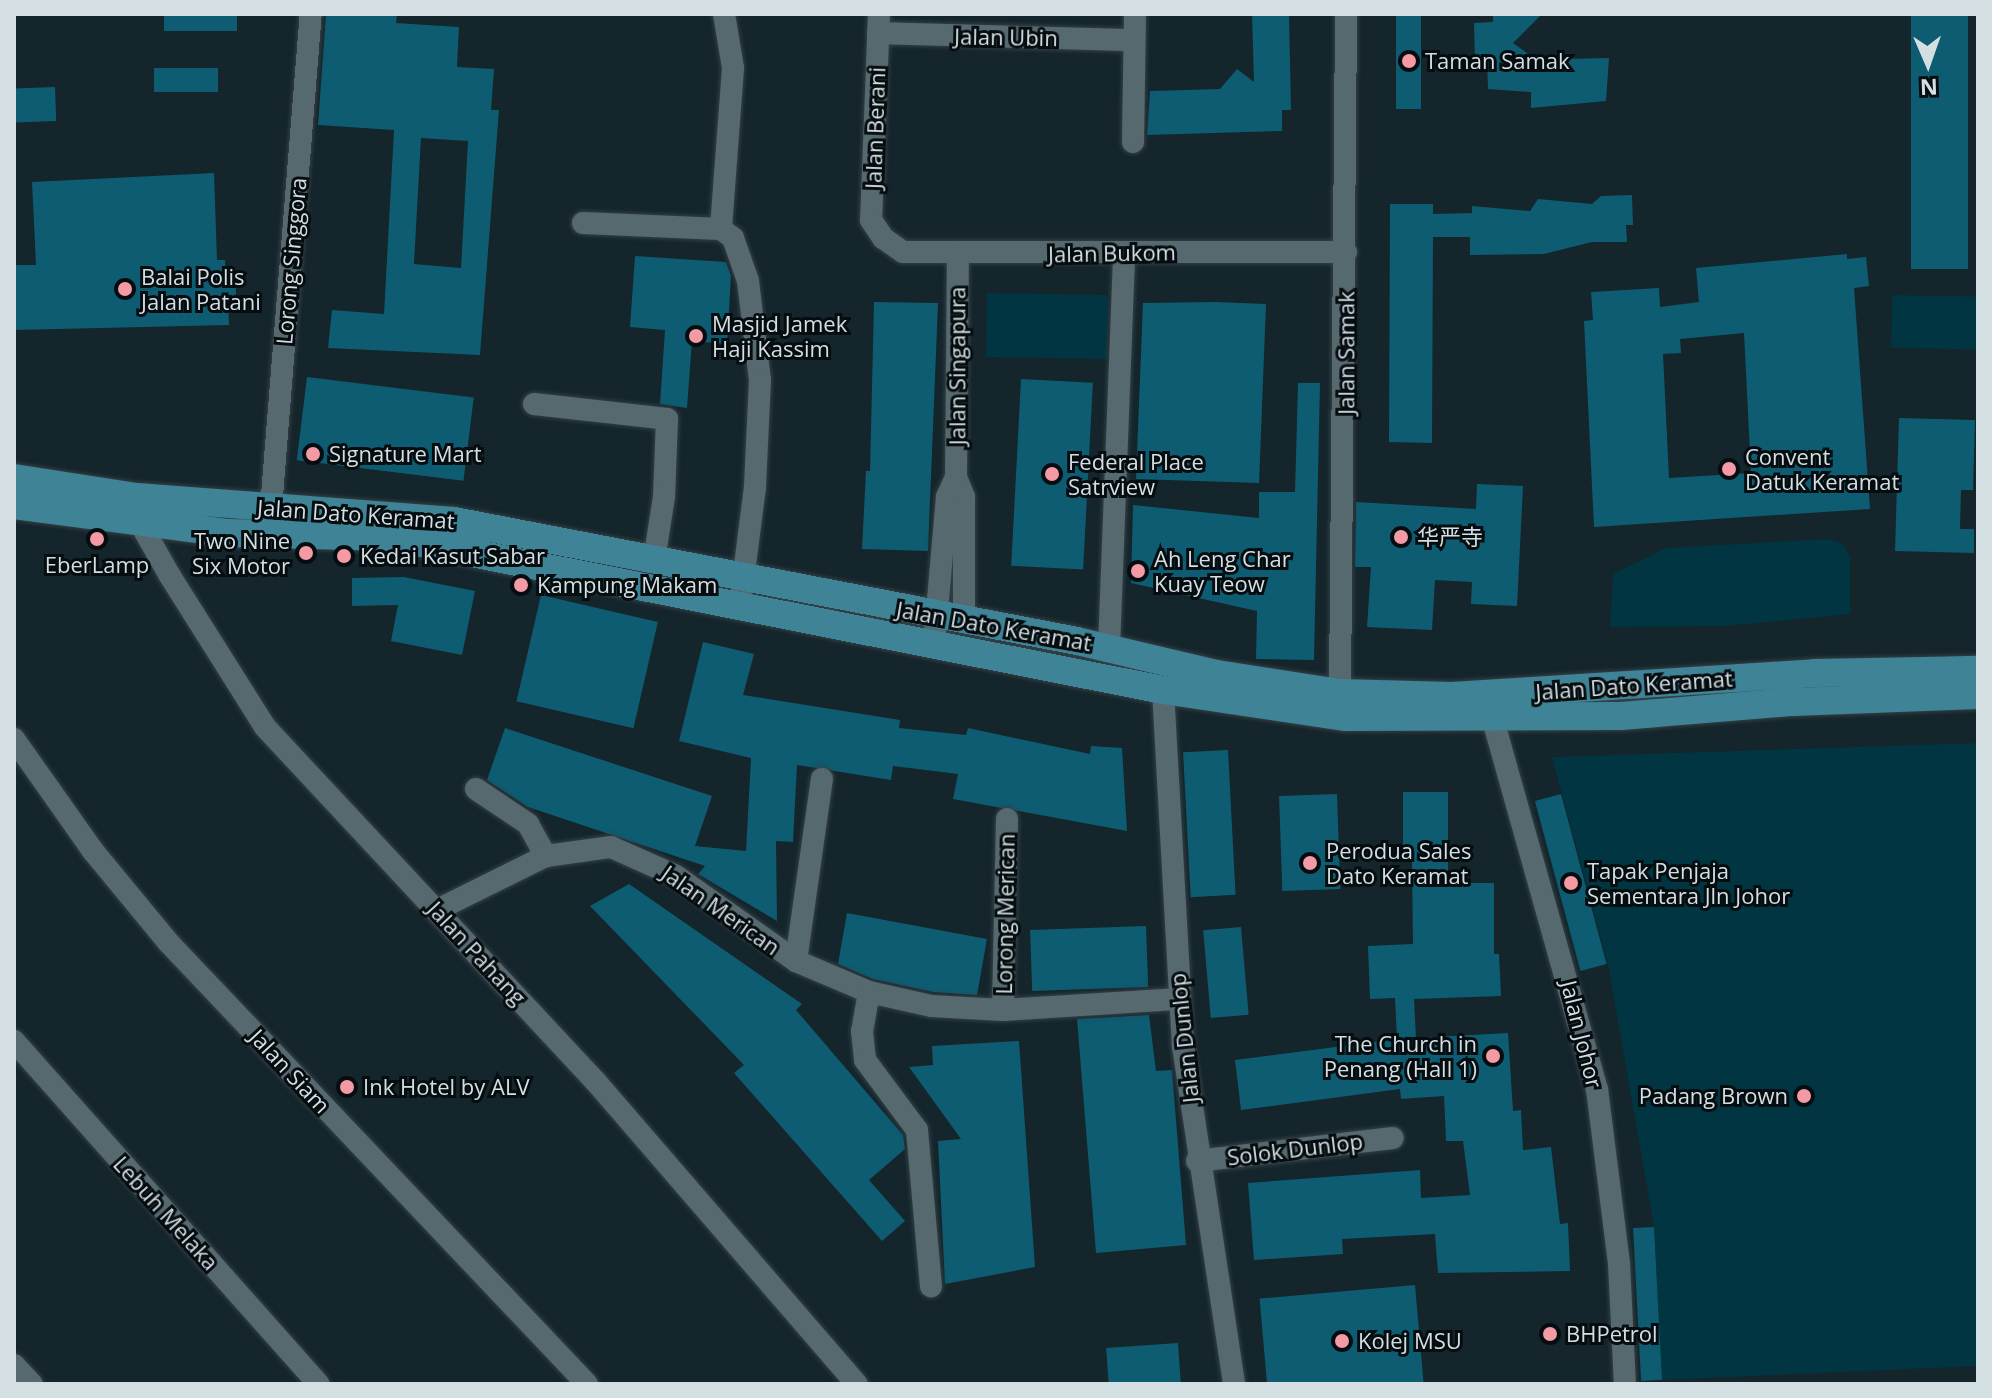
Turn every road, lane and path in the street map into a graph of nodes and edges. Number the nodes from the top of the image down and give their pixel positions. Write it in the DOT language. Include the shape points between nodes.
graph roads {
  1 [pos="311,14"];
  2 [pos="724,14"];
  3 [pos="1135,14"];
  4 [pos="1346,14"];
  5 [pos="879,24"];
  6 [pos="1133,40"];
  7 [pos="1133,142"];
  8 [pos="583,223"];
  9 [pos="721,229"];
  10 [pos="883,238"];
  11 [pos="1124,252"];
  12 [pos="1346,252"];
  13 [pos="958,255"];
  14 [pos="534,404"];
  15 [pos="14,478"];
  16 [pos="14,505"];
  17 [pos="271,508"];
  18 [pos="139,510"];
  19 [pos="299,533"];
  20 [pos="654,560"];
  21 [pos="740,577"];
  22 [pos="765,611"];
  23 [pos="951,619"];
  24 [pos="934,645"];
  25 [pos="1109,648"];
  26 [pos="1978,670"];
  27 [pos="1163,690"];
  28 [pos="1340,693"];
  29 [pos="1978,695"];
  30 [pos="1489,706"];
  31 [pos="14,739"];
  32 [pos="822,779"];
  33 [pos="476,789"];
  34 [pos="1007,819"];
  35 [pos="546,856"];
  36 [pos="437,910"];
  37 [pos="796,961"];
  38 [pos="869,992"];
  39 [pos="1180,999"];
  40 [pos="1003,1010"];
  41 [pos="14,1041"];
  42 [pos="1393,1138"];
  43 [pos="1197,1161"];
  44 [pos="931,1286"];
  45 [pos="14,1365"];
  46 [pos="32,1384"];
  47 [pos="319,1384"];
  48 [pos="587,1384"];
  49 [pos="857,1384"];
  50 [pos="1234,1384"];
  51 [pos="1625,1384"];
  1 -- 17 [label="street, Lorong Singgora"];
  2 -- 9 [label="street" via="733,68"];
  3 -- 6 [label="street"];
  4 -- 12 [label="street, Jalan Samak"];
  5 -- 6 [label="street, Jalan Ubin"];
  5 -- 10 [label="street, Jalan Berani" via="871,220"];
  6 -- 7 [label="street"];
  8 -- 9 [label="street"];
  9 -- 21 [label="street" via="733,238 748,281 760,380 755,487"];
  10 -- 13 [label="street, Jalan Bukom" via="903,252"];
  11 -- 12 [label="street, Jalan Bukom"];
  11 -- 13 [label="street, Jalan Bukom"];
  11 -- 25 [label="street"];
  12 -- 28 [label="street, Jalan Samak"];
  13 -- 23 [label="street, Jalan Singapura" via="956,477 947,497"];
  14 -- 20 [label="street" via="667,419 664,497"];
  15 -- 18 [label="main road, Jalan Dato Keramat"];
  16 -- 18 [label="main road, Jalan Dato Keramat"];
  17 -- 18 [label="main road, Jalan Dato Keramat"];
  17 -- 19 [label="street"];
  17 -- 20 [label="main road, Jalan Dato Keramat" via="454,521"];
  18 -- 19 [label="main road, Jalan Dato Keramat" via="228,533"];
  18 -- 36 [label="street, Jalan Pahang" via="265,727"];
  19 -- 22 [label="main road, Jalan Dato Keramat" via="391,537"];
  20 -- 21 [label="main road, Jalan Dato Keramat"];
  21 -- 22 [label="street" via="743,596"];
  21 -- 23 [label="main road, Jalan Dato Keramat"];
  22 -- 24 [label="main road, Jalan Dato Keramat"];
  23 -- 24 [label="street, Jalan Singapura"];
  23 -- 25 [label="main road, Jalan Dato Keramat"];
  24 -- 27 [label="main road, Jalan Dato Keramat"];
  25 -- 28 [label="main road, Jalan Dato Keramat" via="1217,674"];
  26 -- 30 [label="main road, Jalan Dato Keramat" via="1815,673"];
  27 -- 30 [label="main road, Jalan Dato Keramat" via="1373,720"];
  27 -- 39 [label="street, Jalan Dunlop"];
  28 -- 30 [label="main road, Jalan Dato Keramat"];
  29 -- 30 [label="main road, Jalan Dato Keramat"];
  30 -- 51 [label="street, Jalan Johor" via="1597,1089 1619,1263"];
  31 -- 48 [label="street, Jalan Siam" via="93,851 168,942"];
  32 -- 37 [label="street"];
  33 -- 35 [label="street" via="528,824"];
  34 -- 40 [label="street, Lorong Merican"];
  35 -- 36 [label="street, Jalan Merican"];
  35 -- 37 [label="street, Jalan Merican" via="611,847 644,858"];
  36 -- 49 [label="street, Jalan Pahang" via="596,1082"];
  37 -- 38 [label="street, Jalan Merican"];
  38 -- 40 [label="street, Jalan Merican" via="931,1006"];
  38 -- 44 [label="street" via="862,1031 865,1060 915,1123"];
  39 -- 40 [label="street, Jalan Merican"];
  39 -- 43 [label="street, Jalan Dunlop"];
  41 -- 47 [label="street, Lebuh Melaka"];
  42 -- 43 [label="street, Solok Dunlop"];
  43 -- 50 [label="street, Jalan Dunlop"];
  45 -- 46 [label="street"];
}
